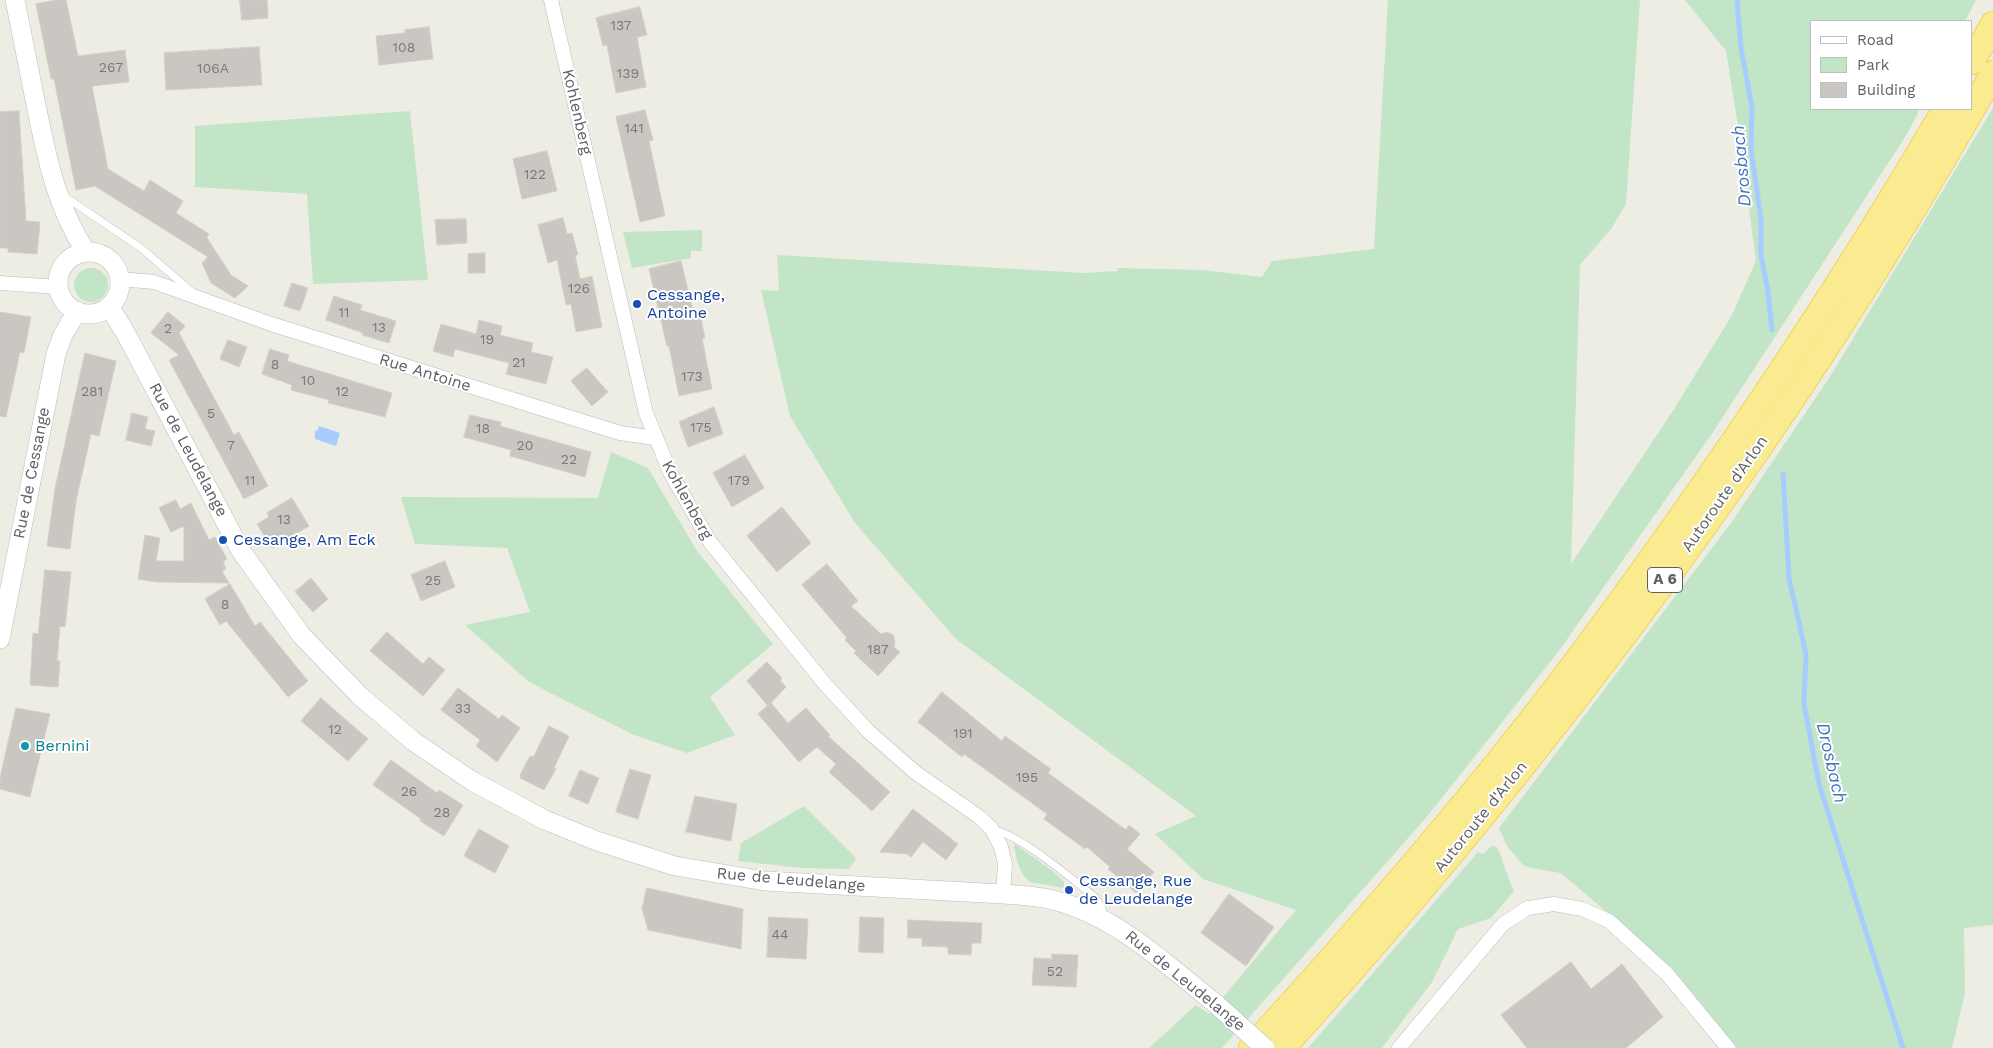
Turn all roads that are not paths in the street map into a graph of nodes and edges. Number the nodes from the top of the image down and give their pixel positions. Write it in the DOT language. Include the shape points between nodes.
graph roads {
  1 [pos="15,0"];
  2 [pos="551,0"];
  3 [pos="1993,24"];
  4 [pos="1973,60"];
  5 [pos="1993,73"];
  6 [pos="1973,108"];
  7 [pos="1944,110"];
  8 [pos="1972,110"];
  9 [pos="55,190"];
  10 [pos="86,252"];
  11 [pos="120,279"];
  12 [pos="0,283"];
  13 [pos="59,286"];
  14 [pos="197,298"];
  15 [pos="109,306"];
  16 [pos="77,311"];
  17 [pos="655,438"];
  18 [pos="0,639"];
  19 [pos="991,828"];
  20 [pos="1003,894"];
  21 [pos="1104,919"];
  22 [pos="1251,1048"];
  23 [pos="1265,1048"];
  24 [pos="1283,1048"];
  25 [pos="1399,1048"];
  26 [pos="1728,1048"];
  1 -- 9 [label="main road"];
  2 -- 17 [label="street, Kohlenberg" via="646,413"];
  3 -- 4 [label="highway"];
  5 -- 6 [label="highway, Autoroute d'Arlon / A 6"];
  7 -- 22 [label="highway, Autoroute d'Arlon / A 6" via="1793,352 1698,493 1586,649 1350,939"];
  8 -- 24 [label="highway, Autoroute d'Arlon / A 6" via="1874,273 1718,507 1605,662 1487,812 1367,955"];
  9 -- 10 [label="main road"];
  9 -- 14 [label="lane, Rue Antoine" via="141,248"];
  10 -- 11 [label="main road" via="109,258"];
  10 -- 13 [label="main road" via="77,254 62,268"];
  11 -- 14 [label="street, Rue Antoine" via="154,282"];
  11 -- 15 [label="main road" via="118,294"];
  12 -- 13 [label="street"];
  13 -- 16 [label="main road" via="65,301"];
  14 -- 17 [label="street, Rue Antoine" via="620,433"];
  15 -- 16 [label="main road" via="93,313"];
  15 -- 20 [label="main road, Rue de Leudelange" via="241,551 302,636 390,722 472,781 545,820 675,866 765,881"];
  16 -- 18 [label="main road, Rue de Cessange" via="56,354"];
  17 -- 19 [label="street, Kohlenberg" via="670,472 710,542 825,684 868,731 916,773"];
  19 -- 20 [label="street, Kohlenberg" via="1005,864"];
  19 -- 21 [label="lane" via="1017,838 1095,897"];
  20 -- 21 [label="main road, Rue de Leudelange" via="1054,900"];
  21 -- 23 [label="main road, Rue de Leudelange, bridge" via="1218,1005"];
  25 -- 26 [label="street" via="1503,924 1528,908 1554,904 1582,909 1609,920 1666,974"];
}
